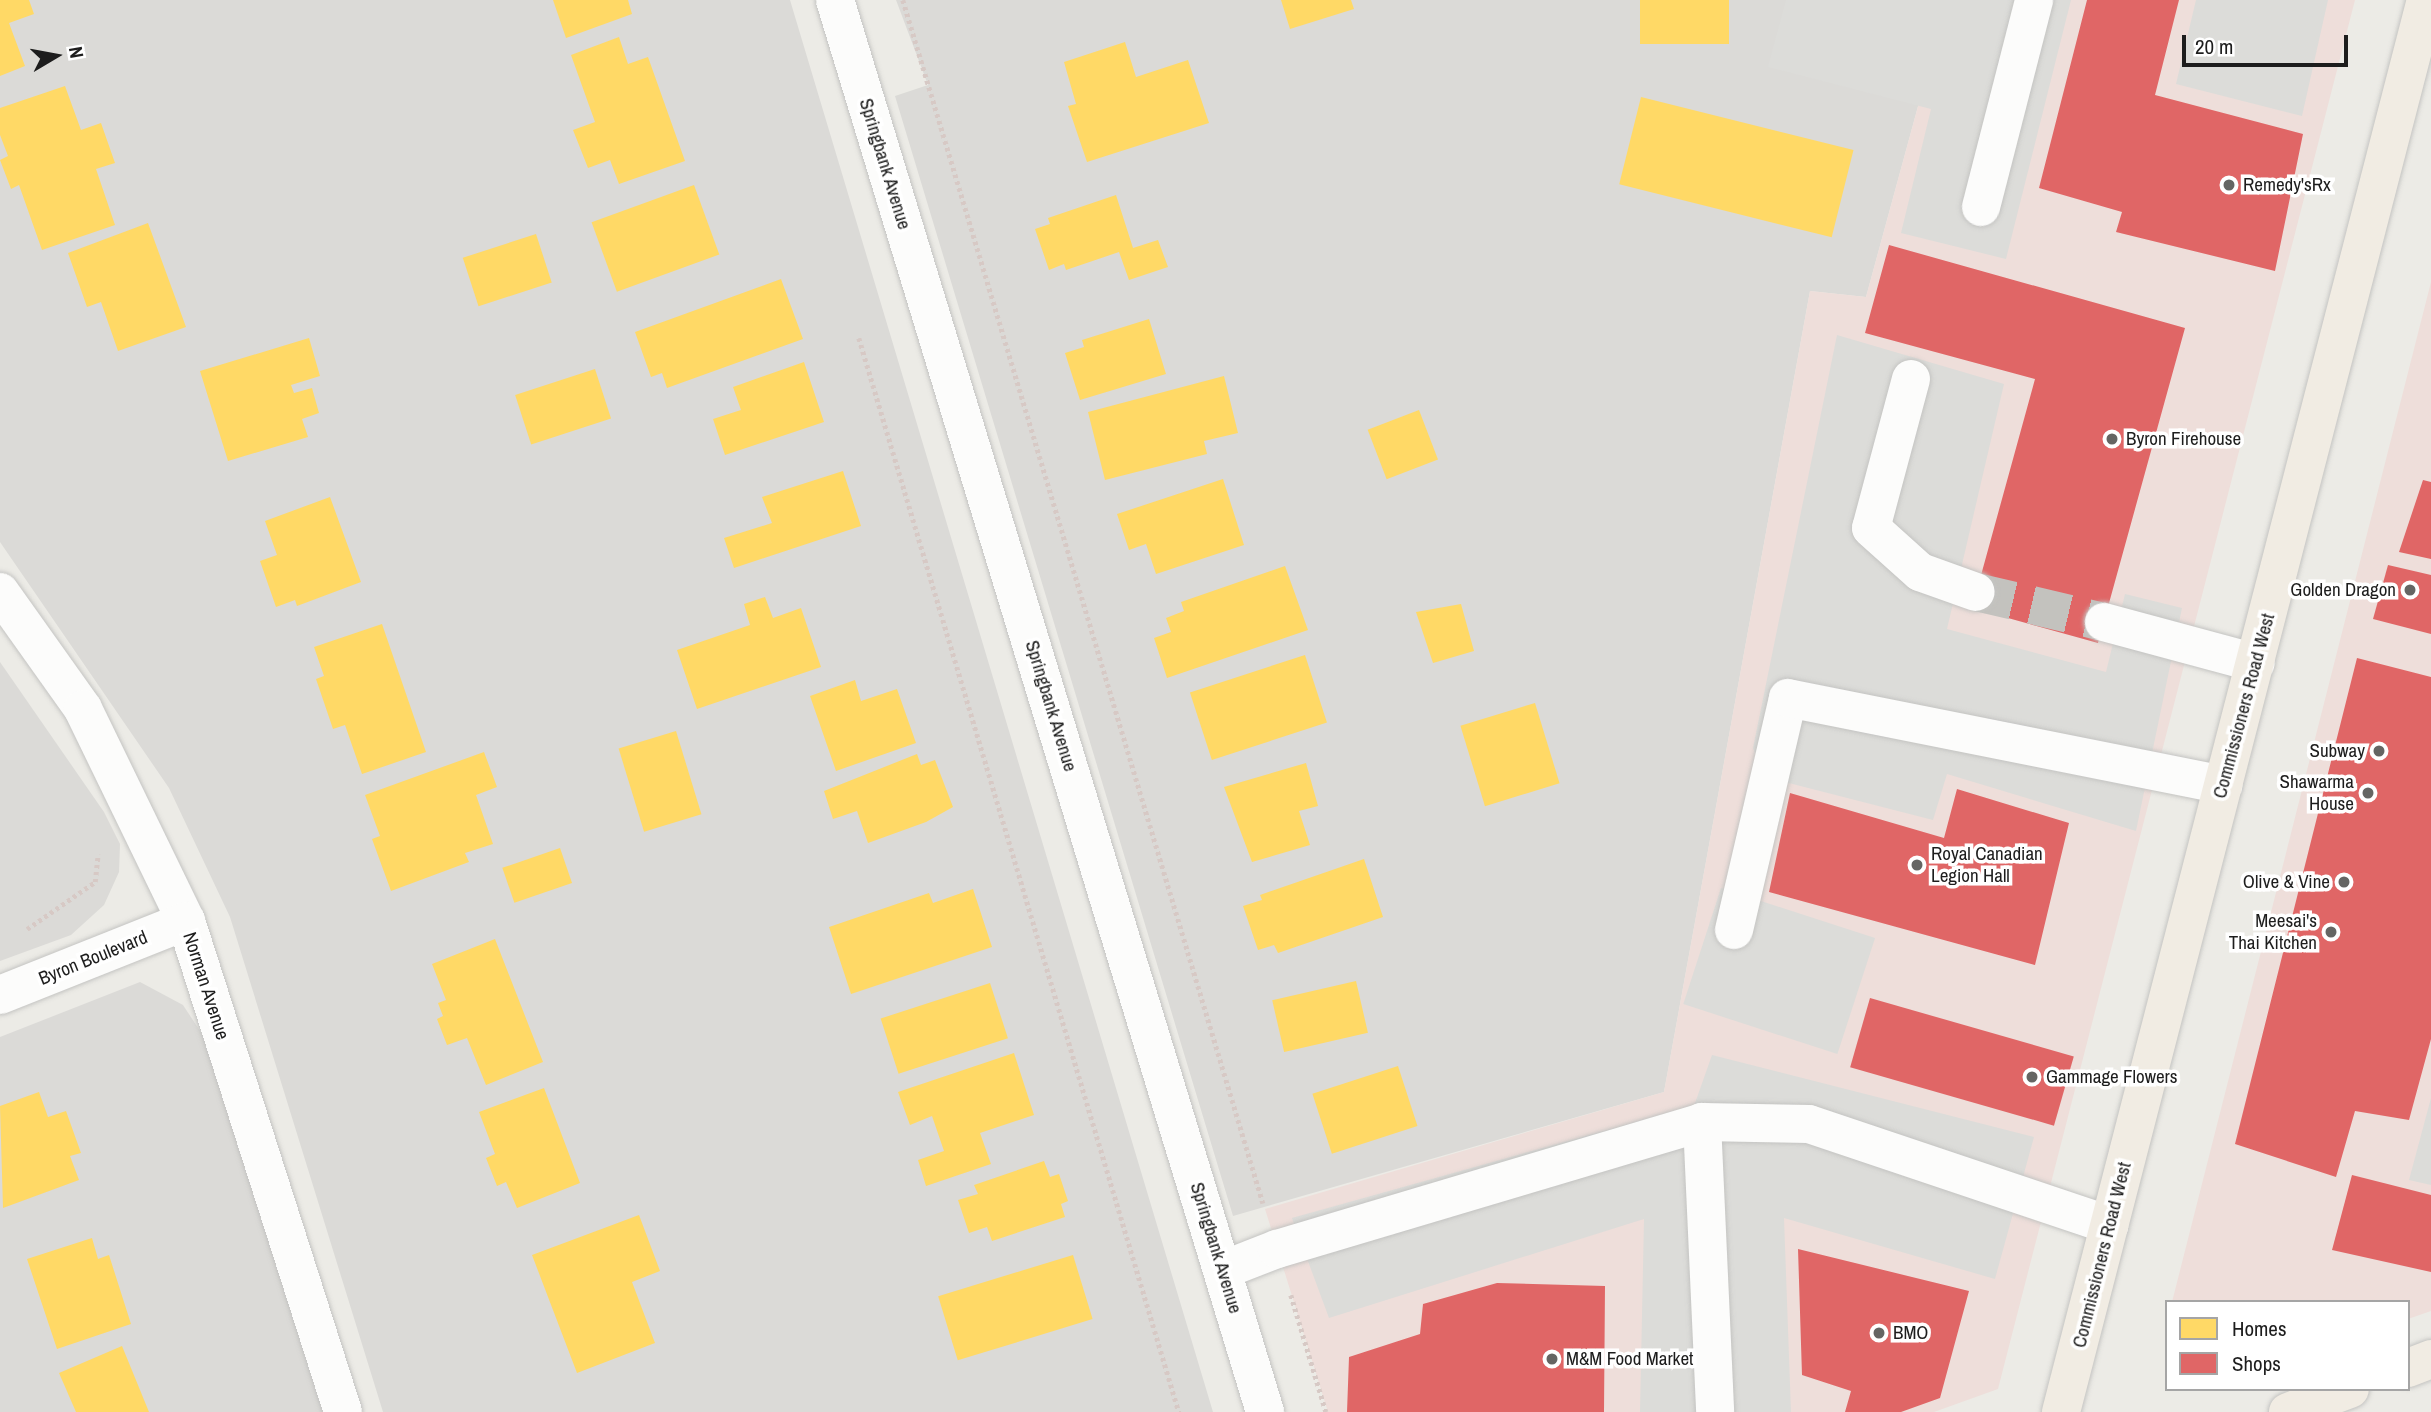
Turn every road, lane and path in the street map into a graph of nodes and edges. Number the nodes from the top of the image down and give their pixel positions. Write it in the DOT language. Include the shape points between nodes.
graph roads {
  1 [pos="835,0"];
  2 [pos="903,0"];
  3 [pos="2034,0"];
  4 [pos="2426,0"];
  5 [pos="1981,207"];
  6 [pos="859,338"];
  7 [pos="1911,379"];
  8 [pos="0,592"];
  9 [pos="1976,592"];
  10 [pos="2104,622"];
  11 [pos="2256,663"];
  12 [pos="2223,785"];
  13 [pos="100,842"];
  14 [pos="186,921"];
  15 [pos="1734,930"];
  16 [pos="17,936"];
  17 [pos="0,995"];
  18 [pos="1702,1122"];
  19 [pos="2109,1226"];
  20 [pos="1278,1249"];
  21 [pos="1223,1270"];
  22 [pos="2431,1359"];
  23 [pos="2410,1367"];
  24 [pos="2345,1391"];
  25 [pos="343,1412"];
  26 [pos="1179,1412"];
  27 [pos="1265,1412"];
  28 [pos="1326,1412"];
  29 [pos="1715,1412"];
  30 [pos="2061,1412"];
  31 [pos="2288,1412"];
  1 -- 21 [label="street, Springbank Avenue"];
  2 -- 20 [label="path"];
  3 -- 5 [label="street"];
  4 -- 11 [label="main road, Commissioners Road West"];
  6 -- 26 [label="path"];
  7 -- 9 [label="street" via="1871,528 1920,572"];
  8 -- 14 [label="street, Norman Avenue" via="83,709"];
  10 -- 11 [label="street"];
  11 -- 12 [label="main road, Commissioners Road West"];
  12 -- 15 [label="street" via="1788,698"];
  12 -- 19 [label="main road, Commissioners Road West"];
  13 -- 16 [label="path" via="94,882"];
  14 -- 17 [label="street, Byron Boulevard"];
  14 -- 25 [label="street, Norman Avenue"];
  18 -- 19 [label="street" via="1809,1124"];
  18 -- 20 [label="street"];
  18 -- 29 [label="street"];
  19 -- 30 [label="main road, Commissioners Road West"];
  20 -- 21 [label="street"];
  20 -- 28 [label="path"];
  21 -- 27 [label="street, Springbank Avenue"];
  22 -- 23 [label="main road"];
  24 -- 31 [label="main road"];
}
